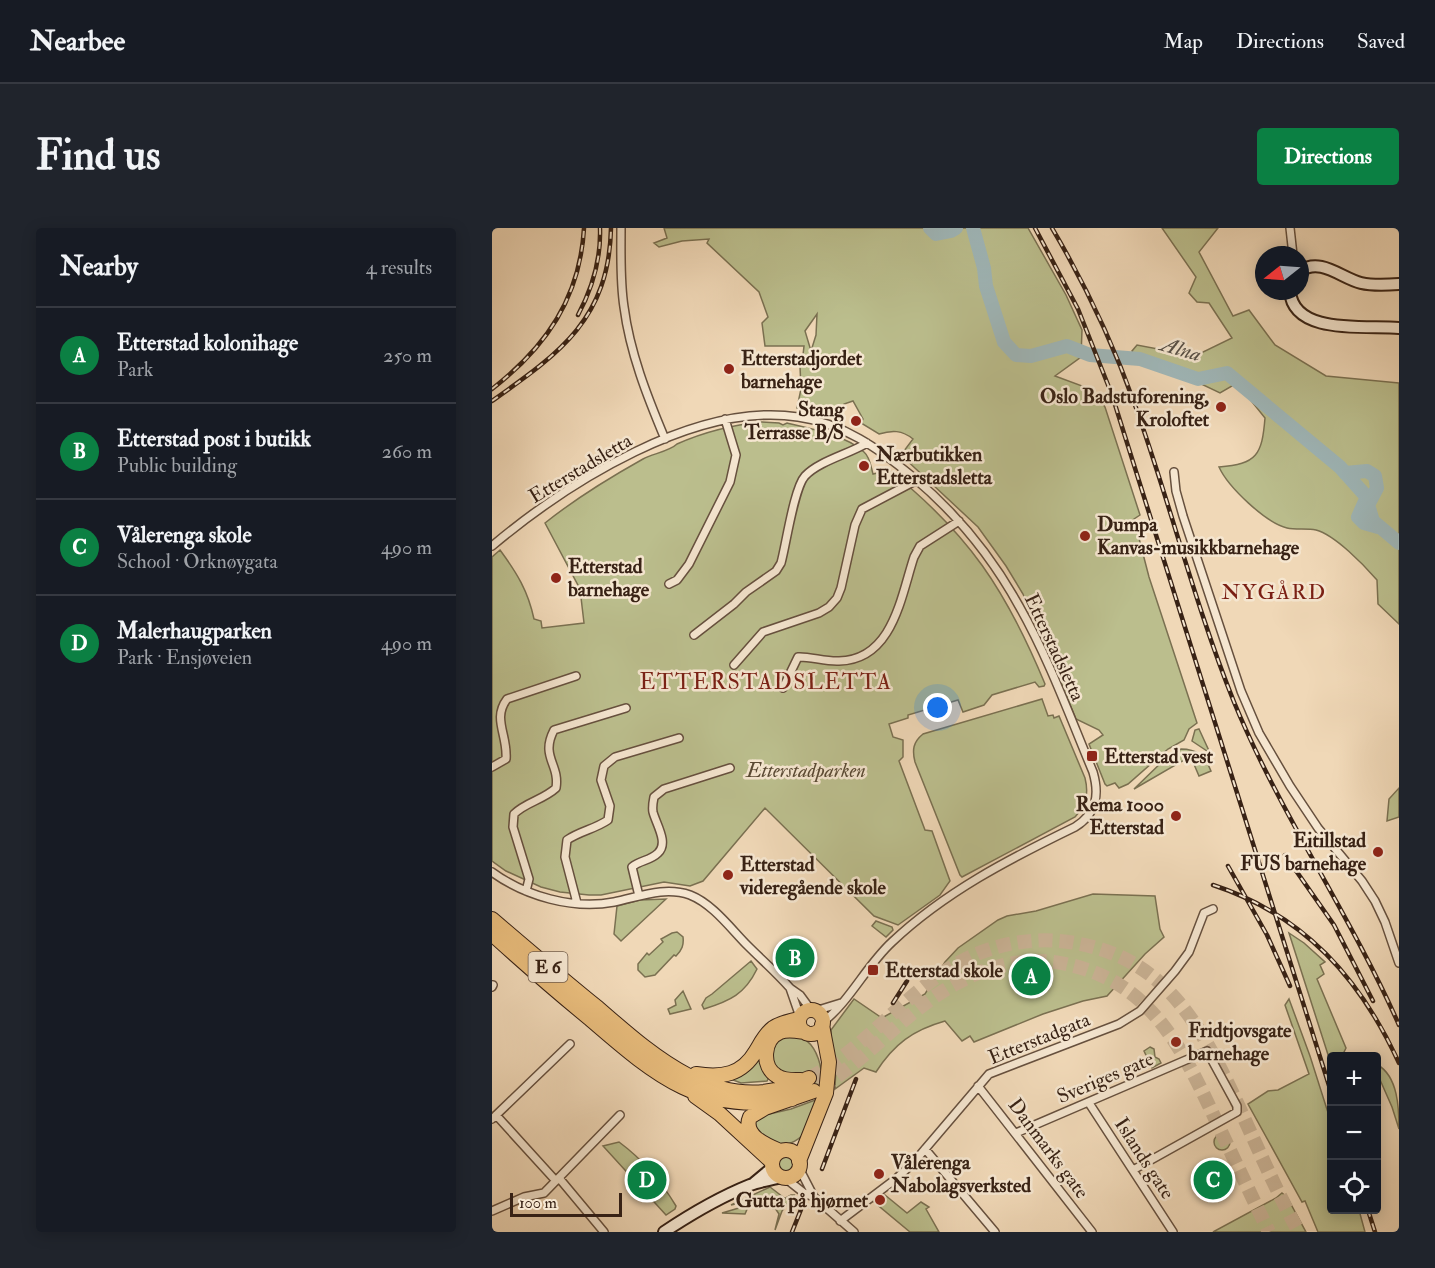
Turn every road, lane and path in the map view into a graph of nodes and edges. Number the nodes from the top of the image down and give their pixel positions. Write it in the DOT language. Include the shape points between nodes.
graph roads {
  1 [pos="621,228"];
  2 [pos="1290,228"];
  3 [pos="1292,246"];
  4 [pos="1309,266"];
  5 [pos="1399,284"];
  6 [pos="1292,300"];
  7 [pos="1399,328"];
  8 [pos="725,419"];
  9 [pos="665,439"];
  10 [pos="867,443"];
  11 [pos="1174,472"];
  12 [pos="917,480"];
  13 [pos="959,521"];
  14 [pos="492,546"];
  15 [pos="669,584"];
  16 [pos="694,636"];
  17 [pos="734,665"];
  18 [pos="576,676"];
  19 [pos="783,688"];
  20 [pos="626,708"];
  21 [pos="679,738"];
  22 [pos="492,767"];
  23 [pos="730,768"];
  24 [pos="492,872"];
  25 [pos="526,891"];
  26 [pos="639,896"];
  27 [pos="577,903"];
  28 [pos="1213,909"];
  29 [pos="492,919"];
  30 [pos="492,934"];
  31 [pos="1399,963"];
  32 [pos="790,988"];
  33 [pos="841,1003"];
  34 [pos="812,1017"];
  35 [pos="599,1019"];
  36 [pos="806,1033"];
  37 [pos="570,1044"];
  38 [pos="677,1070"];
  39 [pos="827,1072"];
  40 [pos="809,1083"];
  41 [pos="978,1086"];
  42 [pos="684,1088"];
  43 [pos="792,1099"];
  44 [pos="1089,1103"];
  45 [pos="620,1115"];
  46 [pos="494,1117"];
  47 [pos="812,1129"];
  48 [pos="1016,1133"];
  49 [pos="925,1149"];
  50 [pos="780,1164"];
  51 [pos="799,1164"];
  52 [pos="1133,1170"];
  53 [pos="558,1179"];
  54 [pos="814,1197"];
  55 [pos="492,1211"];
  56 [pos="840,1221"];
  57 [pos="604,1232"];
  58 [pos="664,1232"];
  59 [pos="854,1232"];
  60 [pos="995,1232"];
  61 [pos="1092,1232"];
  62 [pos="1173,1232"];
  1 -- 9 [label="street" via="621,286 627,328"];
  2 -- 3 [label="street"];
  4 -- 5 [label="street" via="1319,266 1364,284"];
  6 -- 7 [label="street" via="1296,309 1311,320 1336,326"];
  8 -- 9 [label="street, Etterstadsletta"];
  8 -- 10 [label="street, Etterstadsletta" via="758,415 800,417 834,426"];
  8 -- 15 [label="street" via="736,455 730,482 689,564"];
  9 -- 14 [label="street, Etterstadsletta" via="578,484"];
  10 -- 12 [label="street, Etterstadsletta"];
  10 -- 16 [label="street" via="804,476 776,571"];
  11 -- 31 [label="street" via="1183,516 1249,712 1280,770 1318,828 1375,901"];
  12 -- 13 [label="street, Etterstadsletta"];
  12 -- 17 [label="street" via="862,509 841,588 829,607 763,632"];
  13 -- 19 [label="street" via="920,546 882,641 871,651 842,661 798,657"];
  13 -- 33 [label="street, Etterstadsletta" via="994,565 1027,620 1093,772 1097,799 1092,812 1081,823 971,881 921,916 873,961"];
  18 -- 22 [label="street" via="507,699 500,707 499,717 507,746 506,759"];
  20 -- 25 [label="street" via="554,730 548,750 556,789 514,814 513,827 529,879"];
  21 -- 27 [label="street" via="615,757 604,766 601,780 610,806 608,820 567,840 565,857"];
  23 -- 26 [label="street" via="664,789 654,797 652,808 663,841 661,851 632,867"];
  24 -- 25 [label="street"];
  25 -- 27 [label="street"];
  26 -- 27 [label="street" via="610,903"];
  26 -- 32 [label="street" via="666,891 698,899"];
  28 -- 41 [label="street, Etterstadgata" via="1204,913 1184,960 1137,1014 989,1074"];
  29 -- 35 [label="highway, E 6"];
  30 -- 35 [label="highway, E 6"];
  32 -- 34 [label="street"];
  32 -- 34 [label="street" via="800,995"];
  33 -- 34 [label="street"];
  33 -- 34 [label="street" via="837,1009"];
  34 -- 36 [label="highway" via="818,1031"];
  34 -- 38 [label="highway" via="770,1030 750,1061 734,1073 712,1076"];
  34 -- 39 [label="highway" via="829,1062"];
  35 -- 38 [label="highway, E 6"];
  35 -- 42 [label="highway, E 6" via="650,1069"];
  36 -- 39 [label="highway"];
  36 -- 40 [label="highway" via="777,1034 768,1045 766,1057 778,1077"];
  37 -- 46 [label="street"];
  38 -- 40 [label="highway, E 6" via="706,1084 737,1091 765,1092"];
  39 -- 47 [label="highway" via="824,1101"];
  40 -- 43 [label="highway, E 6"];
  41 -- 48 [label="street, Danmarks gate"];
  41 -- 49 [label="street, Etterstadgata"];
  42 -- 43 [label="highway, E 6" via="738,1103"];
  42 -- 50 [label="highway, E 6"];
  43 -- 50 [label="highway, E 6" via="756,1112 747,1123"];
  44 -- 48 [label="street, Sveriges gate"];
  44 -- 52 [label="street, Islands gate"];
  44 -- 52 [label="street, Sveriges gate" via="1207,1051 1238,1111"];
  45 -- 53 [label="street"];
  46 -- 53 [label="street"];
  47 -- 50 [label="highway"];
  47 -- 51 [label="highway"];
  48 -- 61 [label="street, Danmarks gate"];
  49 -- 56 [label="street, Etterstadgata" via="897,1178"];
  49 -- 60 [label="street"];
  50 -- 51 [label="highway, E 6" via="796,1155"];
  50 -- 51 [label="highway" via="795,1174"];
  50 -- 54 [label="street" via="804,1193"];
  50 -- 58 [label="street" via="753,1184"];
  51 -- 54 [label="street"];
  52 -- 62 [label="street, Islands gate"];
  53 -- 55 [label="street" via="544,1193"];
  53 -- 57 [label="street"];
  54 -- 56 [label="street"];
  56 -- 59 [label="street"];
}
